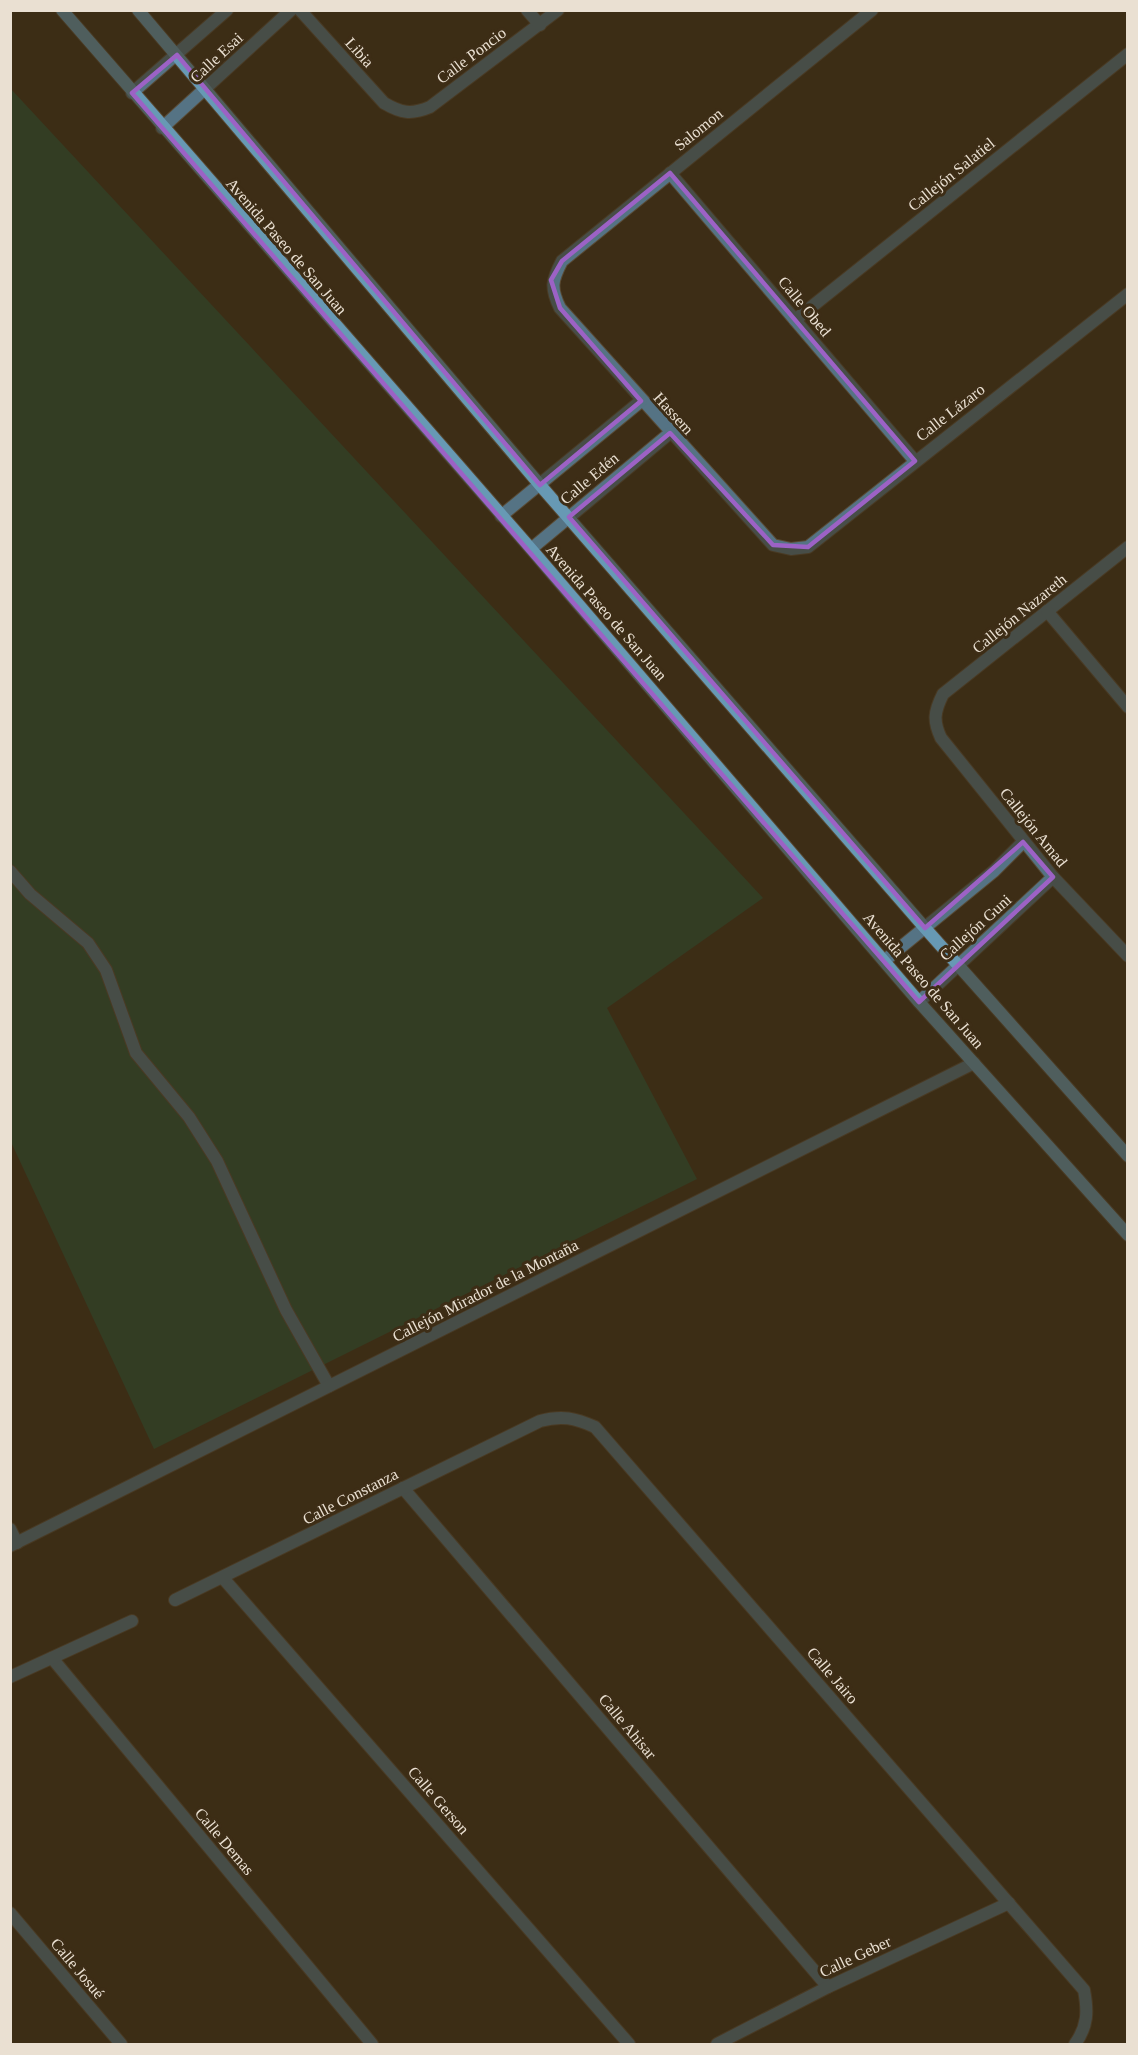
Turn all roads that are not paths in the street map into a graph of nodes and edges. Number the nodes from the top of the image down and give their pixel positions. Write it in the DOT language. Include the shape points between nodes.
graph roads {
  1 [pos="62,10"];
  2 [pos="138,10"];
  3 [pos="226,10"];
  4 [pos="291,10"];
  5 [pos="300,10"];
  6 [pos="527,10"];
  7 [pos="558,10"];
  8 [pos="872,10"];
  9 [pos="540,25"];
  10 [pos="1128,54"];
  11 [pos="177,55"];
  12 [pos="206,89"];
  13 [pos="132,93"];
  14 [pos="399,112"];
  15 [pos="162,128"];
  16 [pos="670,173"];
  17 [pos="551,280"];
  18 [pos="1128,294"];
  19 [pos="795,320"];
  20 [pos="641,401"];
  21 [pos="670,433"];
  22 [pos="915,461"];
  23 [pos="540,485"];
  24 [pos="501,516"];
  25 [pos="569,518"];
  26 [pos="1128,547"];
  27 [pos="531,549"];
  28 [pos="791,549"];
  29 [pos="1047,611"];
  30 [pos="1128,707"];
  31 [pos="936,709"];
  32 [pos="1023,842"];
  33 [pos="10,871"];
  34 [pos="1053,877"];
  35 [pos="925,928"];
  36 [pos="1128,956"];
  37 [pos="884,961"];
  38 [pos="958,964"];
  39 [pos="919,1002"];
  40 [pos="974,1063"];
  41 [pos="1128,1156"];
  42 [pos="1128,1234"];
  43 [pos="329,1386"];
  44 [pos="540,1420"];
  45 [pos="403,1488"];
  46 [pos="10,1530"];
  47 [pos="14,1544"];
  48 [pos="224,1578"];
  49 [pos="175,1600"];
  50 [pos="132,1621"];
  51 [pos="51,1658"];
  52 [pos="10,1677"];
  53 [pos="1009,1903"];
  54 [pos="10,1913"];
  55 [pos="828,1987"];
  56 [pos="121,2044"];
  57 [pos="372,2044"];
  58 [pos="629,2044"];
  59 [pos="717,2044"];
  60 [pos="1075,2044"];
  1 -- 13 [label="street, Avenida Paseo de San Juan"];
  2 -- 11 [label="street, Avenida Paseo de San Juan"];
  3 -- 11 [label="street, Calle Esai"];
  4 -- 12 [label="street, Calle Esai"];
  5 -- 14 [label="street, Libia" via="384,103"];
  6 -- 9 [label="street"];
  7 -- 9 [label="street, Calle Poncio"];
  8 -- 16 [label="street, Salomon"];
  9 -- 14 [label="street, Calle Poncio" via="430,107 414,113"];
  10 -- 19 [label="street, Callejón Salatiel"];
  11 -- 12 [label="street, Avenida Paseo de San Juan"];
  11 -- 13 [label="street, Calle Esai"];
  12 -- 15 [label="street, Calle Esai"];
  12 -- 23 [label="street, Avenida Paseo de San Juan"];
  13 -- 15 [label="street, Avenida Paseo de San Juan"];
  15 -- 24 [label="street, Avenida Paseo de San Juan"];
  16 -- 17 [label="street, Salomon" via="562,261"];
  16 -- 19 [label="street, Calle Obed"];
  17 -- 20 [label="street, Hassem" via="552,293 560,308"];
  18 -- 22 [label="street, Calle Lázaro"];
  19 -- 22 [label="street, Calle Obed"];
  20 -- 21 [label="street, Hassem"];
  20 -- 23 [label="street, Calle Edén"];
  21 -- 25 [label="street, Calle Edén"];
  21 -- 28 [label="street, Hassem" via="773,545"];
  22 -- 28 [label="street, Calle Lázaro" via="824,536 808,547"];
  23 -- 24 [label="street, Calle Edén"];
  23 -- 25 [label="street, Avenida Paseo de San Juan"];
  24 -- 27 [label="street, Avenida Paseo de San Juan"];
  25 -- 27 [label="street, Calle Edén"];
  25 -- 35 [label="street, Avenida Paseo de San Juan"];
  26 -- 29 [label="street, Callejón Nazareth"];
  27 -- 37 [label="street, Avenida Paseo de San Juan"];
  29 -- 30 [label="street"];
  29 -- 31 [label="street, Callejón Nazareth" via="943,694"];
  31 -- 32 [label="street, Callejón Amad" via="934,724 941,738"];
  32 -- 34 [label="street, Callejón Amad"];
  32 -- 35 [label="street, Callejón Guni"];
  33 -- 43 [label="street" via="30,894 88,943 106,970 136,1053 189,1117 217,1161 286,1310"];
  34 -- 36 [label="street, Callejón Amad"];
  34 -- 38 [label="street, Callejón Guni"];
  35 -- 37 [label="street, Callejón Guni"];
  35 -- 38 [label="street, Avenida Paseo de San Juan"];
  37 -- 39 [label="street, Avenida Paseo de San Juan"];
  38 -- 39 [label="street, Callejón Guni"];
  38 -- 41 [label="street, Avenida Paseo de San Juan"];
  39 -- 40 [label="street, Avenida Paseo de San Juan"];
  40 -- 42 [label="street, Avenida Paseo de San Juan"];
  40 -- 43 [label="street, Callejón Mirador de la Montaña"];
  43 -- 47 [label="street, Callejón Mirador de la Montaña"];
  44 -- 45 [label="street, Calle Constanza"];
  44 -- 53 [label="street, Calle Jairo" via="558,1416 596,1427"];
  45 -- 48 [label="street, Calle Constanza"];
  45 -- 55 [label="street, Calle Ahisar"];
  46 -- 47 [label="street"];
  48 -- 49 [label="street, Calle Constanza"];
  48 -- 58 [label="street, Calle Gerson"];
  50 -- 51 [label="street"];
  51 -- 52 [label="street"];
  51 -- 57 [label="street, Calle Demas"];
  53 -- 55 [label="street, Calle Geber"];
  53 -- 60 [label="street, Calle Jairo" via="1084,1990 1088,2013"];
  54 -- 56 [label="street, Calle Josué"];
  55 -- 59 [label="street, Calle Geber"];
}
